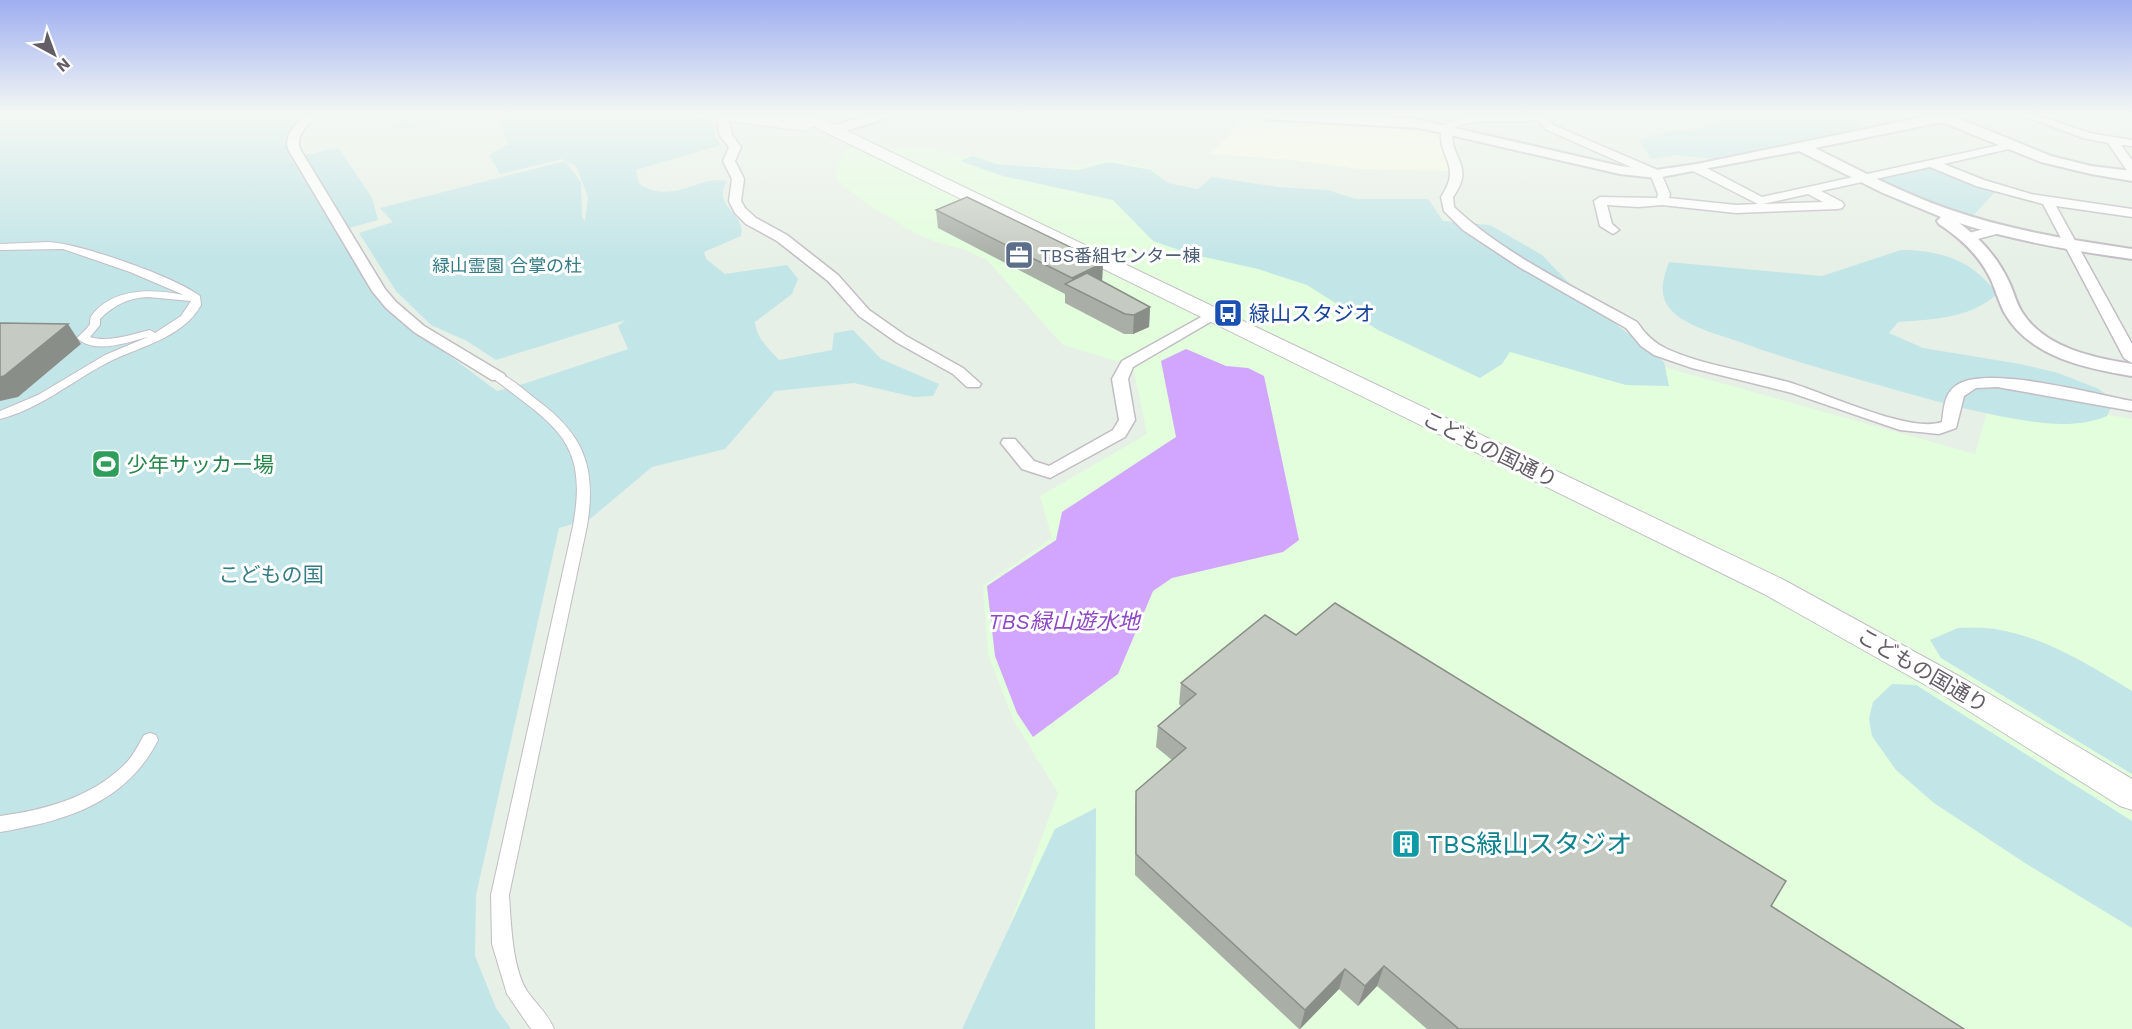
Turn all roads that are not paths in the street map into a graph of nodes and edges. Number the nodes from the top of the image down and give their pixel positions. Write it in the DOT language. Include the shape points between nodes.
graph roads {
  1 [pos="303,163"];
  2 [pos="729,163"];
  3 [pos="898,163"];
  4 [pos="1455,163"];
  5 [pos="1584,163"];
  6 [pos="1631,163"];
  7 [pos="1722,163"];
  8 [pos="1835,163"];
  9 [pos="1931,163"];
  10 [pos="2060,163"];
  11 [pos="1697,168"];
  12 [pos="1656,174"];
  13 [pos="2132,176"];
  14 [pos="1866,178"];
  15 [pos="1812,190"];
  16 [pos="1662,201"];
  17 [pos="2048,202"];
  18 [pos="1918,203"];
  19 [pos="2132,213"];
  20 [pos="1999,229"];
  21 [pos="1613,230"];
  22 [pos="1970,237"];
  23 [pos="2070,245"];
  24 [pos="0,247"];
  25 [pos="2132,254"];
  26 [pos="196,298"];
  27 [pos="1212,315"];
  28 [pos="170,330"];
  29 [pos="2132,358"];
  30 [pos="2132,370"];
  31 [pos="498,377"];
  32 [pos="973,384"];
  33 [pos="2132,406"];
  34 [pos="0,415"];
  35 [pos="1009,443"];
  36 [pos="150,741"];
  37 [pos="2132,796"];
  38 [pos="0,824"];
  39 [pos="544,1029"];
  1 -- 31 [label="street" via="392,309 416,329"];
  2 -- 32 [label="street" via="738,179 735,201 751,221 782,238 832,278 864,313"];
  3 -- 27 [label="main road, こどもの国通り"];
  4 -- 33 [label="street" via="1459,176 1447,197 1457,219 1524,264 1632,325 1640,340 1664,354 1797,390 1874,418 1932,430 1950,425 1953,400 1972,383 2013,384"];
  5 -- 12 [label="street"];
  6 -- 12 [label="street"];
  7 -- 11 [label="street"];
  8 -- 14 [label="street"];
  9 -- 14 [label="street"];
  9 -- 17 [label="street" via="2003,191"];
  10 -- 13 [label="street"];
  11 -- 12 [label="street"];
  11 -- 15 [label="street" via="1760,201"];
  12 -- 16 [label="street" via="1664,194"];
  14 -- 15 [label="street"];
  14 -- 18 [label="street"];
  15 -- 16 [label="street" via="1838,205 1736,209"];
  16 -- 21 [label="street" via="1600,201 1606,226"];
  17 -- 19 [label="street"];
  17 -- 23 [label="street"];
  18 -- 20 [label="street"];
  18 -- 22 [label="street"];
  20 -- 22 [label="street"];
  20 -- 23 [label="street"];
  22 -- 30 [label="street" via="1987,256 2013,314 2031,333 2079,356"];
  23 -- 25 [label="street"];
  23 -- 29 [label="street"];
  24 -- 26 [label="street" via="63,246 177,287"];
  26 -- 28 [label="street" via="189,315"];
  26 -- 28 [label="street" via="142,293 121,298 95,318 95,325 83,338 95,342 122,340"];
  27 -- 35 [label="street" via="1127,364 1120,379 1127,420 1119,433 1050,473 1028,465"];
  27 -- 37 [label="main road, こどもの国通り" via="1774,587 1964,693"];
  28 -- 34 [label="street" via="103,360 24,406"];
  31 -- 39 [label="street" via="558,423 579,452 586,485 581,525 500,894 502,944 517,994"];
  36 -- 38 [label="street" via="129,771 95,795 34,819"];
}
